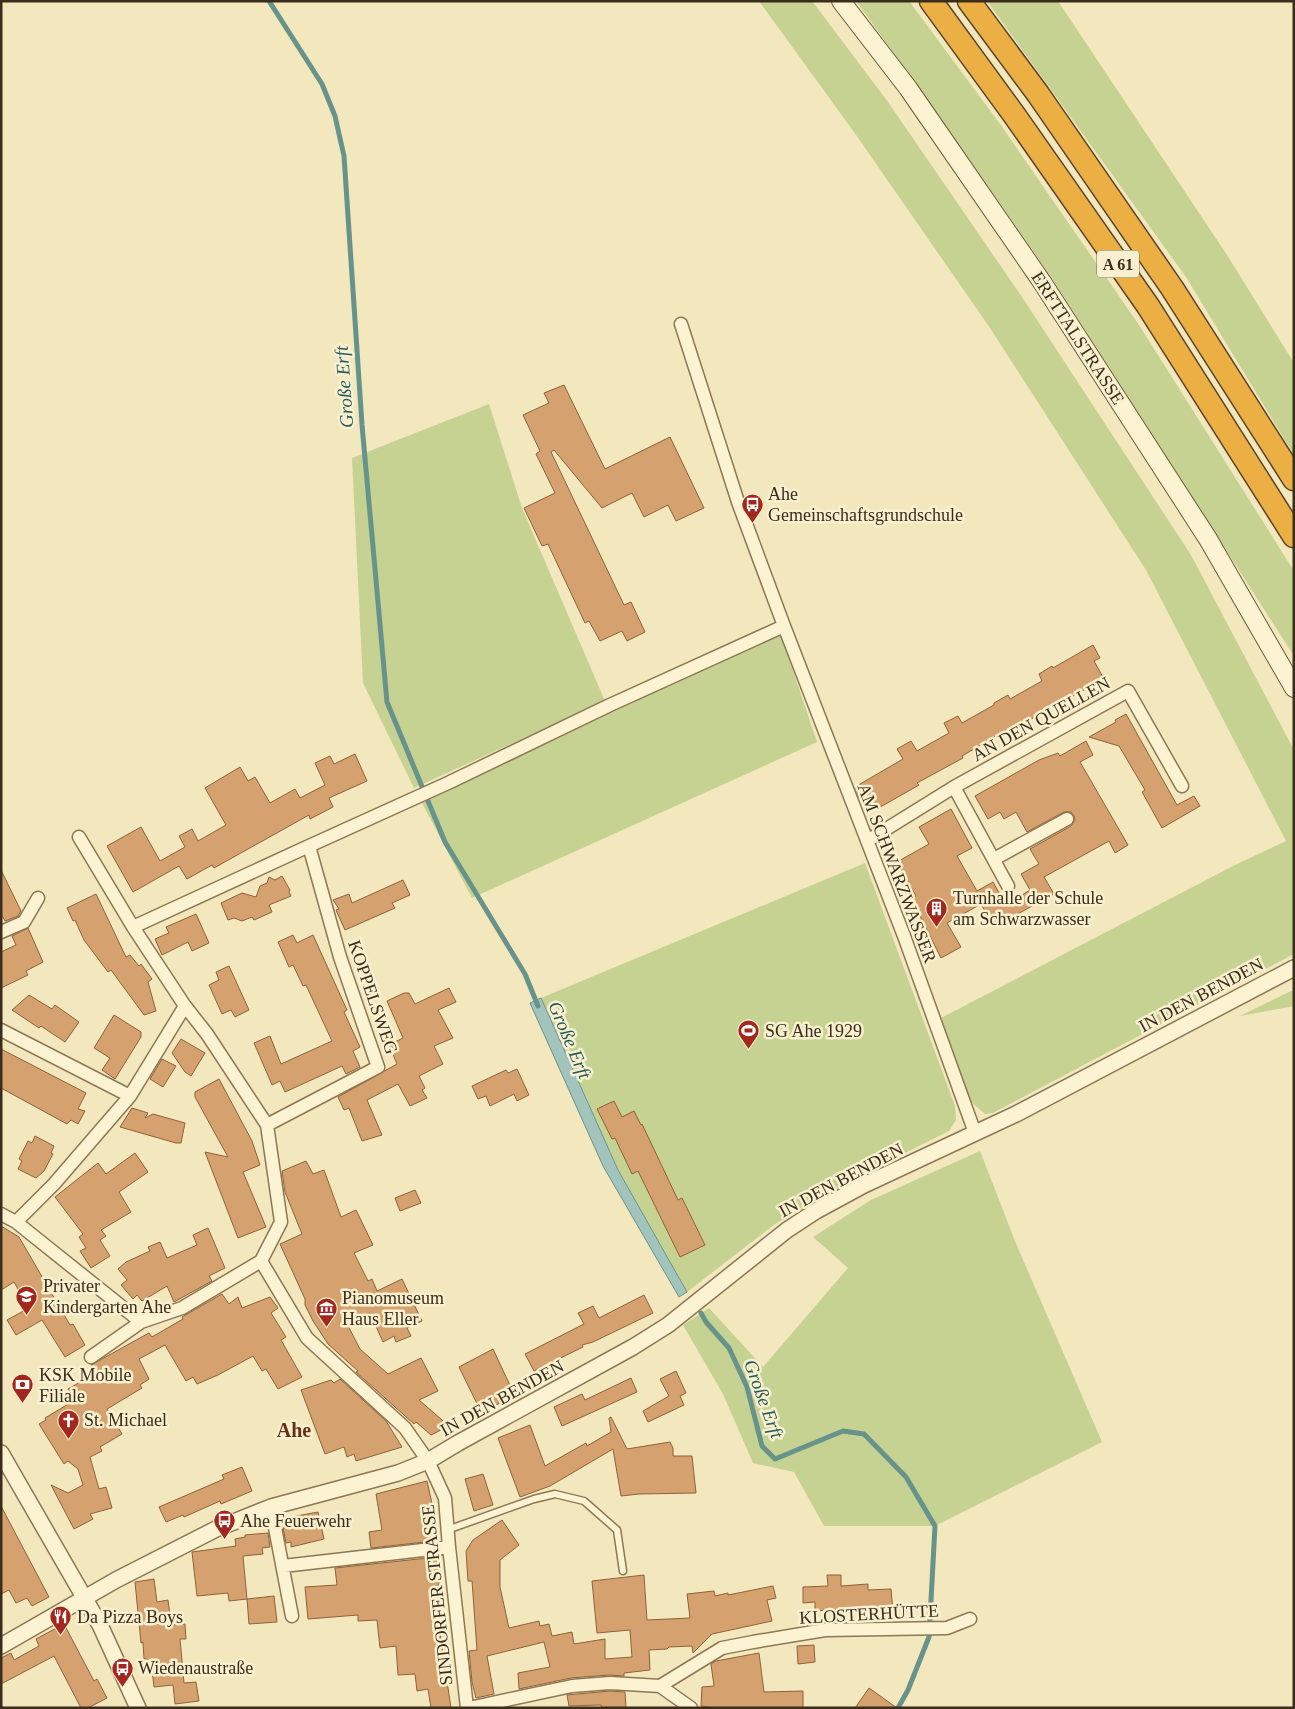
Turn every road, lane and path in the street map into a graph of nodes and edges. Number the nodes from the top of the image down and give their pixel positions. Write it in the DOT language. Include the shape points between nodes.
graph roads {
  1 [pos="841,1"];
  2 [pos="930,1"];
  3 [pos="969,1"];
  4 [pos="681,324"];
  5 [pos="1294,479"];
  6 [pos="1294,536"];
  7 [pos="784,626"];
  8 [pos="1294,688"];
  9 [pos="1182,786"];
  10 [pos="954,787"];
  11 [pos="1067,819"];
  12 [pos="79,837"];
  13 [pos="867,841"];
  14 [pos="309,846"];
  15 [pos="994,859"];
  16 [pos="1008,886"];
  17 [pos="38,898"];
  18 [pos="133,927"];
  19 [pos="1,932"];
  20 [pos="1294,968"];
  21 [pos="185,1006"];
  22 [pos="1,1030"];
  23 [pos="130,1096"];
  24 [pos="267,1125"];
  25 [pos="975,1133"];
  26 [pos="1,1214"];
  27 [pos="16,1222"];
  28 [pos="261,1261"];
  29 [pos="141,1322"];
  30 [pos="91,1357"];
  31 [pos="1,1453"];
  32 [pos="428,1461"];
  33 [pos="270,1507"];
  34 [pos="448,1530"];
  35 [pos="449,1547"];
  36 [pos="283,1566"];
  37 [pos="622,1571"];
  38 [pos="85,1598"];
  39 [pos="292,1616"];
  40 [pos="970,1619"];
  41 [pos="1,1646"];
  42 [pos="660,1686"];
  43 [pos="138,1708"];
  44 [pos="468,1708"];
  45 [pos="691,1708"];
  1 -- 8 [label="main road, ERFTTALSTRASSE" via="908,88 1042,282 1208,539"];
  2 -- 6 [label="highway, A 61" via="1148,306"];
  3 -- 5 [label="highway, A 61" via="1038,94 1172,288"];
  4 -- 7 [label="street, AM SCHWARZWASSER" via="738,502"];
  7 -- 13 [label="street, AM SCHWARZWASSER"];
  7 -- 14 [label="street"];
  9 -- 10 [label="street, AN DEN QUELLEN" via="1128,691"];
  10 -- 13 [label="street, AN DEN QUELLEN"];
  10 -- 15 [label="street"];
  11 -- 15 [label="street"];
  12 -- 18 [label="street"];
  13 -- 25 [label="street, AM SCHWARZWASSER"];
  14 -- 18 [label="street"];
  14 -- 24 [label="street, KOPPELSWEG" via="340,957 378,1067"];
  15 -- 16 [label="street"];
  17 -- 19 [label="street" via="24,922"];
  18 -- 21 [label="street"];
  20 -- 25 [label="street, IN DEN BENDEN"];
  21 -- 23 [label="street"];
  21 -- 24 [label="street"];
  22 -- 23 [label="street"];
  23 -- 27 [label="street" via="54,1184"];
  24 -- 28 [label="street" via="281,1222"];
  25 -- 32 [label="street, IN DEN BENDEN" via="816,1211 647,1338"];
  26 -- 27 [label="street"];
  27 -- 29 [label="street"];
  28 -- 29 [label="street" via="182,1308"];
  28 -- 32 [label="street, SINDORFER STRASSE" via="307,1338 405,1428"];
  29 -- 30 [label="street"];
  31 -- 38 [label="street"];
  32 -- 33 [label="street, IN DEN BENDEN" via="398,1473"];
  32 -- 34 [label="street, SINDORFER STRASSE" via="445,1498"];
  33 -- 36 [label="street"];
  33 -- 38 [label="street, IN DEN BENDEN" via="216,1529"];
  34 -- 35 [label="street, SINDORFER STRASSE"];
  34 -- 37 [label="lane" via="555,1494 584,1502 617,1530"];
  35 -- 36 [label="street"];
  35 -- 44 [label="street, SINDORFER STRASSE"];
  36 -- 39 [label="street"];
  38 -- 41 [label="street, IN DEN BENDEN"];
  38 -- 43 [label="street"];
  40 -- 42 [label="street, KLOSTERHÜTTE" via="946,1628 825,1630 722,1648"];
  42 -- 44 [label="street" via="610,1683 572,1686"];
  42 -- 45 [label="street"];
}
